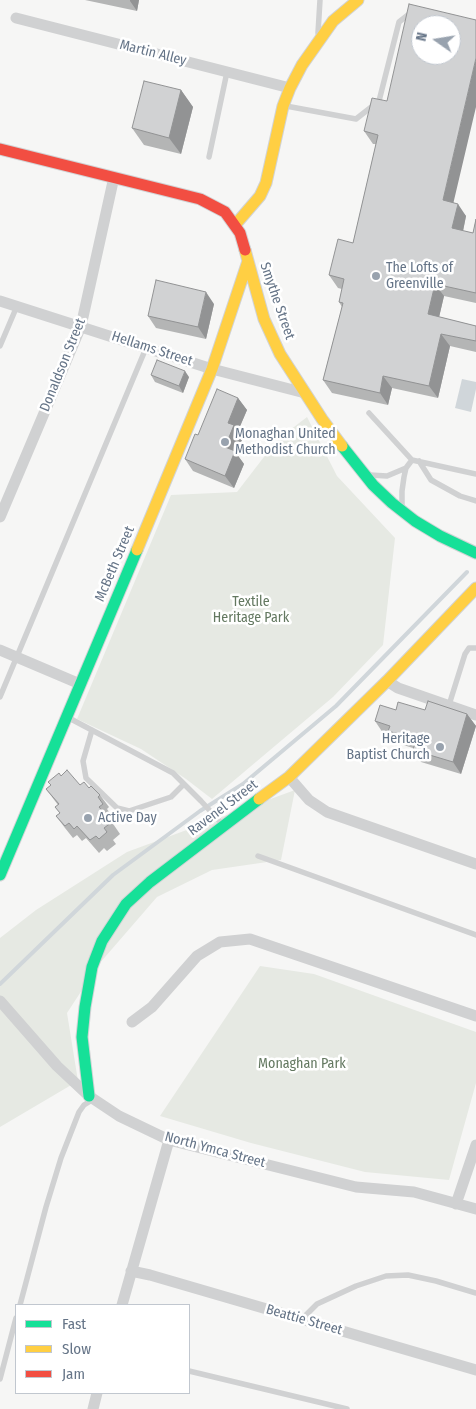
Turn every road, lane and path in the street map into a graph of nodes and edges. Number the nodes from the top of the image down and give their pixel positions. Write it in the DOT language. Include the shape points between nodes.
graph roads {
  1 [pos="320,0"];
  2 [pos="358,0"];
  3 [pos="418,10"];
  4 [pos="16,18"];
  5 [pos="318,40"];
  6 [pos="227,72"];
  7 [pos="290,88"];
  8 [pos="283,106"];
  9 [pos="0,150"];
  10 [pos="209,157"];
  11 [pos="114,177"];
  12 [pos="235,225"];
  13 [pos="248,261"];
  14 [pos="0,301"];
  15 [pos="17,306"];
  16 [pos="81,326"];
  17 [pos="0,346"];
  18 [pos="146,348"];
  19 [pos="212,369"];
  20 [pos="305,393"];
  21 [pos="369,413"];
  22 [pos="412,460"];
  23 [pos="419,461"];
  24 [pos="406,468"];
  25 [pos="364,474"];
  26 [pos="476,474"];
  27 [pos="476,501"];
  28 [pos="402,511"];
  29 [pos="0,517"];
  30 [pos="476,553"];
  31 [pos="476,588"];
  32 [pos="476,648"];
  33 [pos="0,650"];
  34 [pos="17,657"];
  35 [pos="387,681"];
  36 [pos="80,684"];
  37 [pos="0,696"];
  38 [pos="449,705"];
  39 [pos="476,716"];
  40 [pos="67,718"];
  41 [pos="92,730"];
  42 [pos="288,777"];
  43 [pos="184,784"];
  44 [pos="224,826"];
  45 [pos="258,856"];
  46 [pos="476,864"];
  47 [pos="0,875"];
  48 [pos="476,935"];
  49 [pos="0,1001"];
  50 [pos="476,1016"];
  51 [pos="132,1022"];
  52 [pos="91,1097"];
  53 [pos="169,1140"];
  54 [pos="476,1145"];
  55 [pos="456,1204"];
  56 [pos="476,1210"];
  57 [pos="131,1271"];
  58 [pos="476,1293"];
  59 [pos="20,1304"];
  60 [pos="122,1304"];
  61 [pos="301,1320"];
  62 [pos="15,1322"];
  63 [pos="476,1370"];
  64 [pos="190,1371"];
  65 [pos="0,1380"];
  66 [pos="98,1394"];
  67 [pos="93,1409"];
  68 [pos="347,1409"];
  1 -- 5 [label="lane"];
  2 -- 5 [label="street"];
  3 -- 8 [label="lane" via="411,11 399,22 379,101 356,119"];
  4 -- 6 [label="street, Martin Alley"];
  5 -- 7 [label="street"];
  6 -- 7 [label="street, Martin Alley"];
  6 -- 10 [label="lane"];
  7 -- 8 [label="street"];
  8 -- 12 [label="street" via="266,183 260,196"];
  9 -- 11 [label="street, Smythe Street"];
  11 -- 12 [label="street, Smythe Street" via="200,199 225,212"];
  11 -- 16 [label="street, Donaldson Street"];
  12 -- 13 [label="street, Smythe Street"];
  13 -- 19 [label="street, McBeth Street"];
  13 -- 20 [label="street, Smythe Street" via="264,319 280,354"];
  14 -- 15 [label="street, Hellams Street"];
  15 -- 16 [label="street, Hellams Street"];
  15 -- 17 [label="lane"];
  16 -- 18 [label="street, Hellams Street"];
  16 -- 29 [label="street, Donaldson Street"];
  18 -- 19 [label="street, Hellams Street"];
  18 -- 34 [label="lane"];
  19 -- 20 [label="street, Hellams Street"];
  19 -- 36 [label="street, McBeth Street"];
  20 -- 25 [label="street, Smythe Street"];
  21 -- 22 [label="lane"];
  22 -- 23 [label="lane"];
  22 -- 24 [label="lane"];
  23 -- 26 [label="lane"];
  23 -- 27 [label="lane" via="432,480"];
  24 -- 25 [label="lane" via="387,476"];
  24 -- 28 [label="lane"];
  25 -- 28 [label="street, Smythe Street"];
  28 -- 30 [label="street, Smythe Street" via="440,536"];
  31 -- 35 [label="street, Ravenel Street"];
  32 -- 38 [label="lane" via="470,648 465,654"];
  33 -- 34 [label="street"];
  34 -- 36 [label="street"];
  34 -- 37 [label="lane"];
  35 -- 38 [label="street" via="398,688"];
  35 -- 42 [label="street, Ravenel Street"];
  36 -- 40 [label="street, McBeth Street"];
  38 -- 39 [label="street"];
  40 -- 41 [label="lane"];
  40 -- 47 [label="street, McBeth Street"];
  41 -- 43 [label="lane" via="173,773"];
  41 -- 43 [label="lane" via="83,761 86,778 117,808 129,811 171,796"];
  42 -- 44 [label="street, Ravenel Street"];
  42 -- 46 [label="street" via="309,800 327,812"];
  43 -- 44 [label="lane"];
  44 -- 52 [label="street, Ravenel Street" via="126,904 102,941 92,968 82,1037"];
  45 -- 48 [label="lane"];
  49 -- 52 [label="street, North Ymca Street" via="57,1066"];
  50 -- 51 [label="street" via="250,939 220,942 197,956 152,1007"];
  52 -- 53 [label="street, North Ymca Street" via="119,1116"];
  52 -- 59 [label="lane" via="78,1112 61,1158"];
  53 -- 55 [label="street, North Ymca Street" via="356,1187 414,1192"];
  53 -- 57 [label="street"];
  54 -- 55 [label="street"];
  55 -- 56 [label="street, North Ymca Street"];
  57 -- 60 [label="street"];
  57 -- 61 [label="street, Beattie Street"];
  58 -- 61 [label="lane" via="408,1275 386,1276 324,1300"];
  61 -- 63 [label="street, Beattie Street"];
  62 -- 65 [label="lane"];
  64 -- 68 [label="lane"];
  66 -- 67 [label="street"];
}
